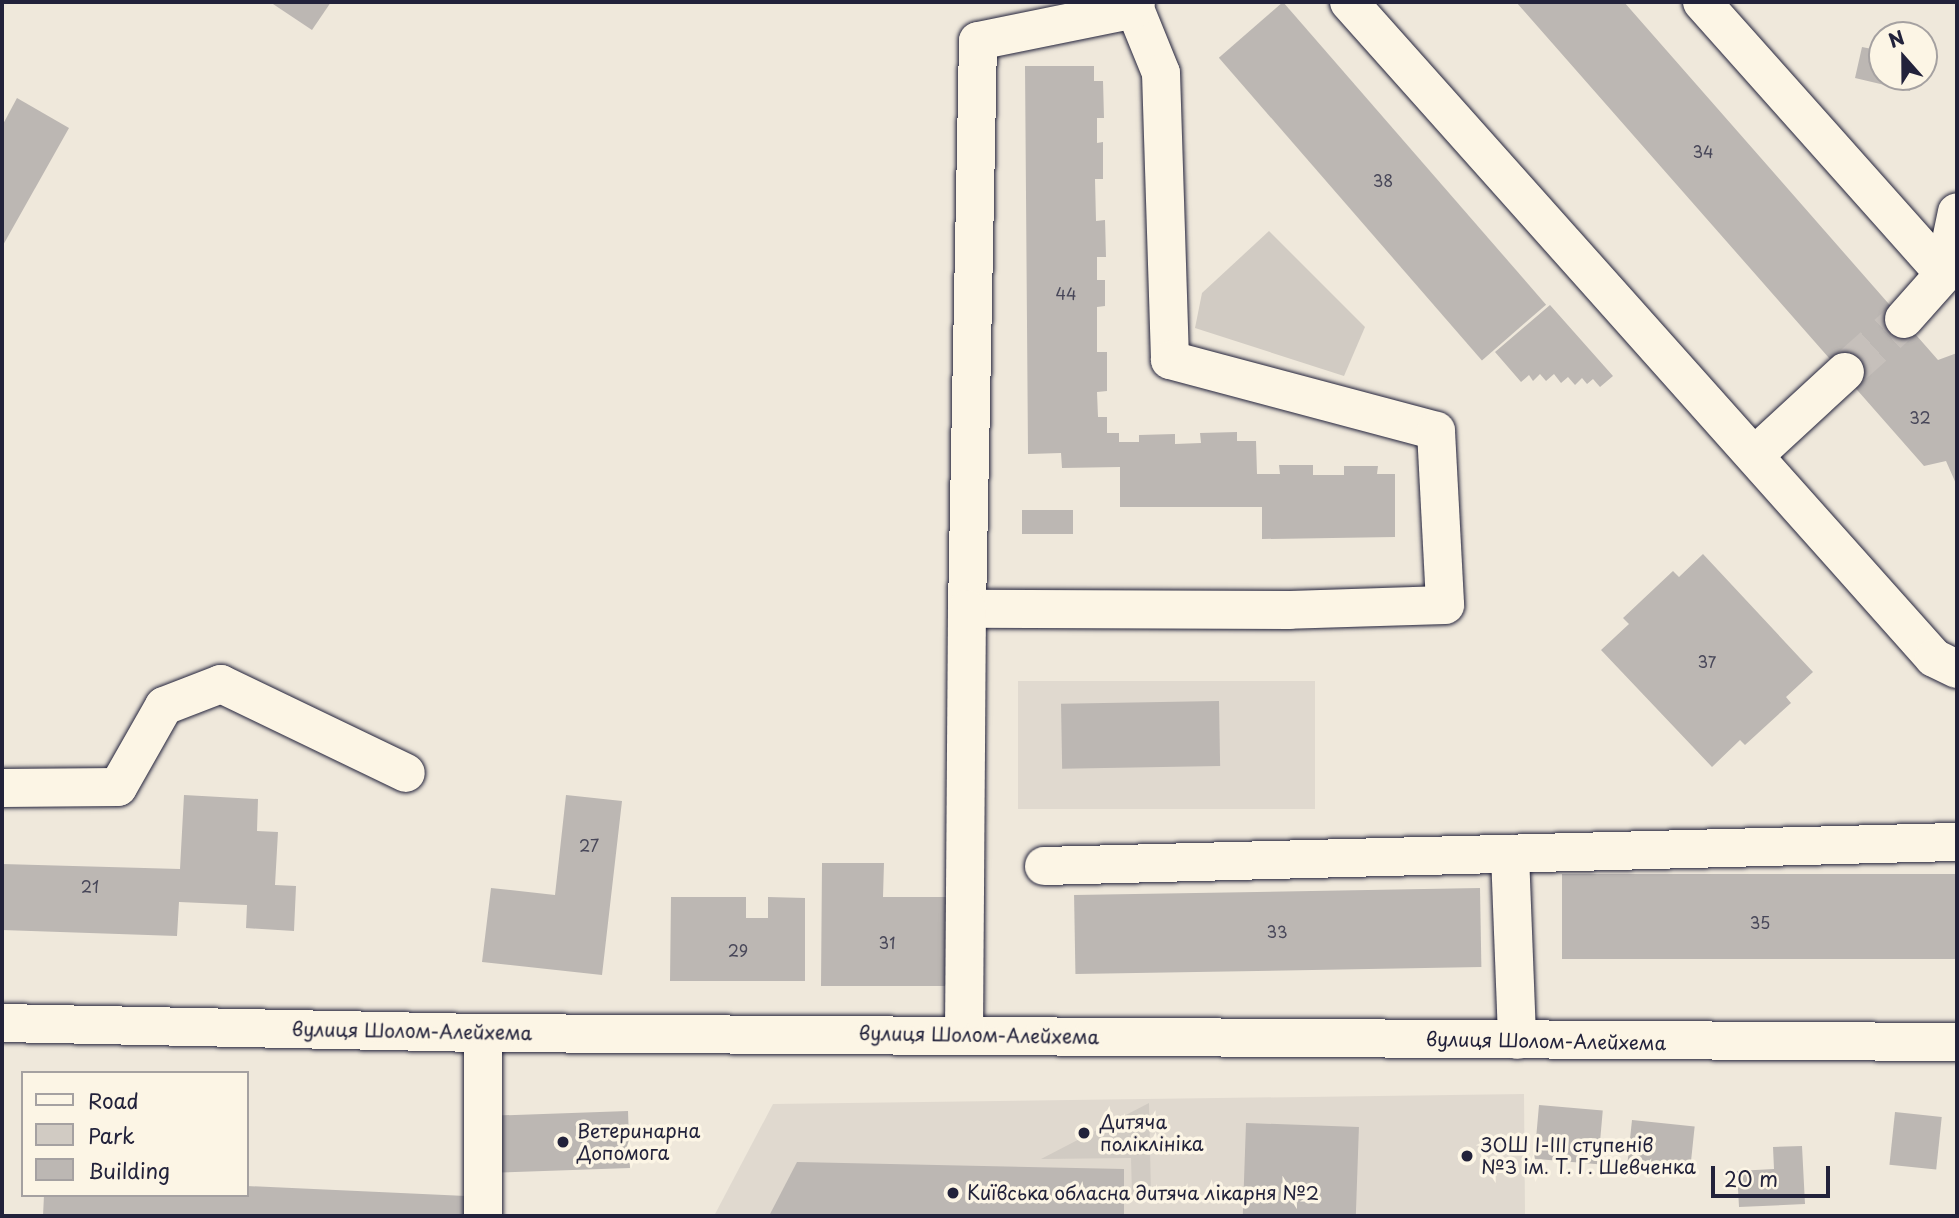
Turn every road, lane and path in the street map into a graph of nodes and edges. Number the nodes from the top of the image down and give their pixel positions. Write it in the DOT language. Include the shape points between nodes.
graph roads {
  1 [pos="1349,2"];
  2 [pos="1702,2"];
  3 [pos="1136,5"];
  4 [pos="1957,212"];
  5 [pos="1944,274"];
  6 [pos="1904,319"];
  7 [pos="1844,372"];
  8 [pos="1756,454"];
  9 [pos="967,609"];
  10 [pos="1957,669"];
  11 [pos="406,773"];
  12 [pos="2,789"];
  13 [pos="1957,842"];
  14 [pos="1510,854"];
  15 [pos="1044,866"];
  16 [pos="2,1023"];
  17 [pos="483,1033"];
  18 [pos="964,1035"];
  19 [pos="1517,1040"];
  20 [pos="1957,1042"];
  21 [pos="483,1216"];
  1 -- 8 [label="street"];
  2 -- 5 [label="street"];
  3 -- 9 [label="street" via="978,41"];
  3 -- 9 [label="street" via="1161,73 1170,360 1436,431 1445,605 1290,610"];
  4 -- 5 [label="street"];
  5 -- 6 [label="street"];
  7 -- 8 [label="street"];
  8 -- 10 [label="street" via="1934,658"];
  9 -- 18 [label="street"];
  11 -- 12 [label="street" via="221,684 164,706 118,787"];
  13 -- 14 [label="street"];
  14 -- 15 [label="street"];
  14 -- 19 [label="street"];
  16 -- 17 [label="street, вулиця Шолом-Алейхема"];
  17 -- 18 [label="street, вулиця Шолом-Алейхема"];
  17 -- 21 [label="street"];
  18 -- 19 [label="street, вулиця Шолом-Алейхема"];
  19 -- 20 [label="street, вулиця Шолом-Алейхема"];
}
